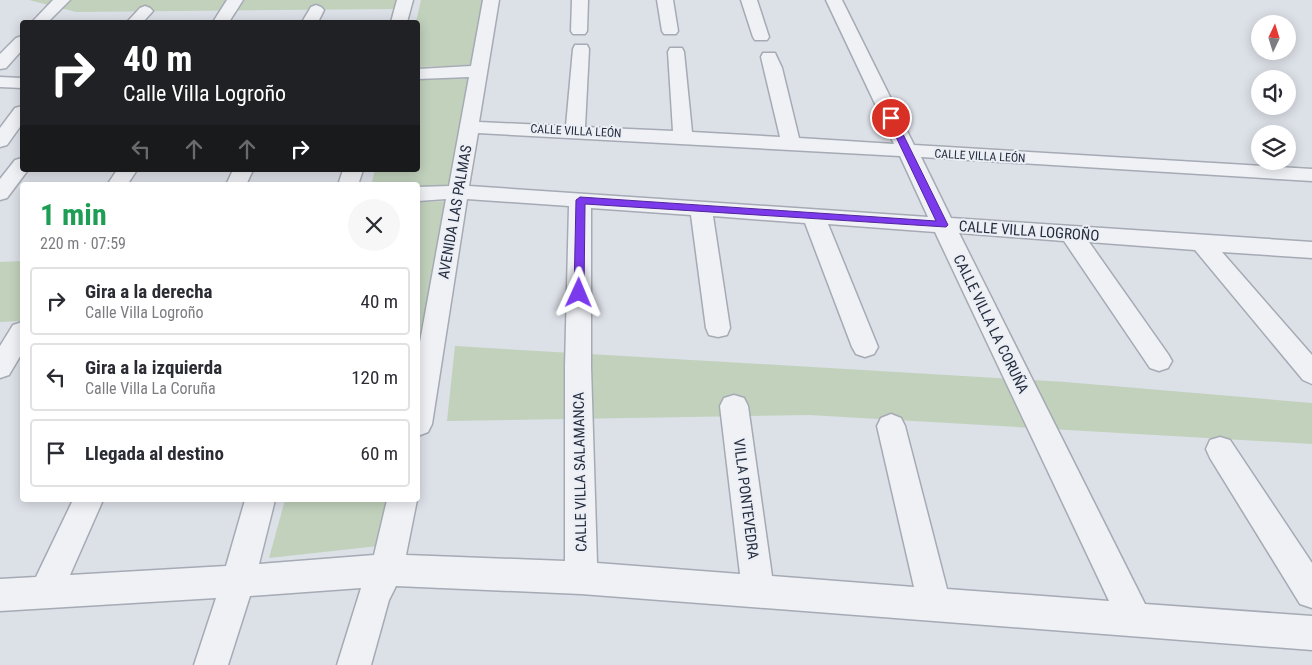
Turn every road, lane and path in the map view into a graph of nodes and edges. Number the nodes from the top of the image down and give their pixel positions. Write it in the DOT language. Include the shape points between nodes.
graph roads {
  1 [pos="62,0"];
  2 [pos="235,0"];
  3 [pos="405,0"];
  4 [pos="491,0"];
  5 [pos="580,0"];
  6 [pos="664,0"];
  7 [pos="749,0"];
  8 [pos="834,0"];
  9 [pos="42,20"];
  10 [pos="222,20"];
  11 [pos="400,20"];
  12 [pos="670,31"];
  13 [pos="761,37"];
  14 [pos="20,43"];
  15 [pos="676,52"];
  16 [pos="769,57"];
  17 [pos="0,64"];
  18 [pos="479,71"];
  19 [pos="420,74"];
  20 [pos="0,82"];
  21 [pos="20,82"];
  22 [pos="0,98"];
  23 [pos="20,98"];
  24 [pos="20,115"];
  25 [pos="469,127"];
  26 [pos="575,130"];
  27 [pos="683,136"];
  28 [pos="0,141"];
  29 [pos="791,143"];
  30 [pos="907,152"];
  31 [pos="20,167"];
  32 [pos="1312,175"];
  33 [pos="458,192"];
  34 [pos="0,193"];
  35 [pos="420,194"];
  36 [pos="580,200"];
  37 [pos="701,209"];
  38 [pos="814,216"];
  39 [pos="943,225"];
  40 [pos="1071,234"];
  41 [pos="1202,243"];
  42 [pos="1312,250"];
  43 [pos="718,328"];
  44 [pos="20,335"];
  45 [pos="865,347"];
  46 [pos="1159,360"];
  47 [pos="0,368"];
  48 [pos="1312,373"];
  49 [pos="734,406"];
  50 [pos="420,412"];
  51 [pos="891,426"];
  52 [pos="1220,449"];
  53 [pos="87,502"];
  54 [pos="259,502"];
  55 [pos="402,502"];
  56 [pos="387,570"];
  57 [pos="581,578"];
  58 [pos="238,581"];
  59 [pos="46,591"];
  60 [pos="758,592"];
  61 [pos="1312,592"];
  62 [pos="0,594"];
  63 [pos="935,605"];
  64 [pos="1135,620"];
  65 [pos="1312,633"];
  66 [pos="211,665"];
  67 [pos="354,665"];
  1 -- 9 [label="street"];
  2 -- 10 [label="street"];
  3 -- 11 [label="street"];
  4 -- 18 [label="street, AVENIDA LAS PALMAS"];
  5 -- 26 [label="street"];
  6 -- 12 [label="street"];
  7 -- 13 [label="street"];
  8 -- 30 [label="street, CALLE VILLA LA CORUÑA"];
  14 -- 17 [label="street"];
  15 -- 27 [label="street"];
  16 -- 29 [label="street"];
  18 -- 19 [label="street"];
  18 -- 25 [label="street, AVENIDA LAS PALMAS"];
  20 -- 21 [label="street"];
  22 -- 23 [label="street"];
  24 -- 28 [label="street"];
  25 -- 26 [label="street, CALLE VILLA LEÓN"];
  25 -- 33 [label="street, AVENIDA LAS PALMAS"];
  26 -- 27 [label="street, CALLE VILLA LEÓN"];
  27 -- 29 [label="street, CALLE VILLA LEÓN"];
  29 -- 30 [label="street, CALLE VILLA LEÓN"];
  30 -- 32 [label="street, CALLE VILLA LEÓN"];
  30 -- 39 [label="street, CALLE VILLA LA CORUÑA"];
  31 -- 34 [label="street"];
  33 -- 35 [label="street, CALLE VILLA LOGROÑO"];
  33 -- 36 [label="street, CALLE VILLA LOGROÑO"];
  33 -- 50 [label="street, AVENIDA LAS PALMAS"];
  36 -- 37 [label="street, CALLE VILLA LOGROÑO"];
  36 -- 57 [label="street, CALLE VILLA SALAMANCA"];
  37 -- 38 [label="street, CALLE VILLA LOGROÑO"];
  37 -- 43 [label="street"];
  38 -- 39 [label="street, CALLE VILLA LOGROÑO"];
  38 -- 45 [label="street"];
  39 -- 40 [label="street, CALLE VILLA LOGROÑO"];
  39 -- 64 [label="street, CALLE VILLA LA CORUÑA"];
  40 -- 41 [label="street, CALLE VILLA LOGROÑO"];
  40 -- 46 [label="street"];
  41 -- 42 [label="street, CALLE VILLA LOGROÑO"];
  41 -- 48 [label="street"];
  44 -- 47 [label="street"];
  49 -- 60 [label="street, VILLA PONTEVEDRA"];
  51 -- 63 [label="street"];
  52 -- 61 [label="street"];
  53 -- 59 [label="street"];
  54 -- 58 [label="street"];
  55 -- 56 [label="street"];
  56 -- 57 [label="street"];
  56 -- 58 [label="street"];
  56 -- 67 [label="street" via="374,596"];
  57 -- 60 [label="street"];
  58 -- 59 [label="street"];
  58 -- 66 [label="street"];
  59 -- 62 [label="street"];
  60 -- 63 [label="street"];
  63 -- 64 [label="street"];
  64 -- 65 [label="street"];
}
